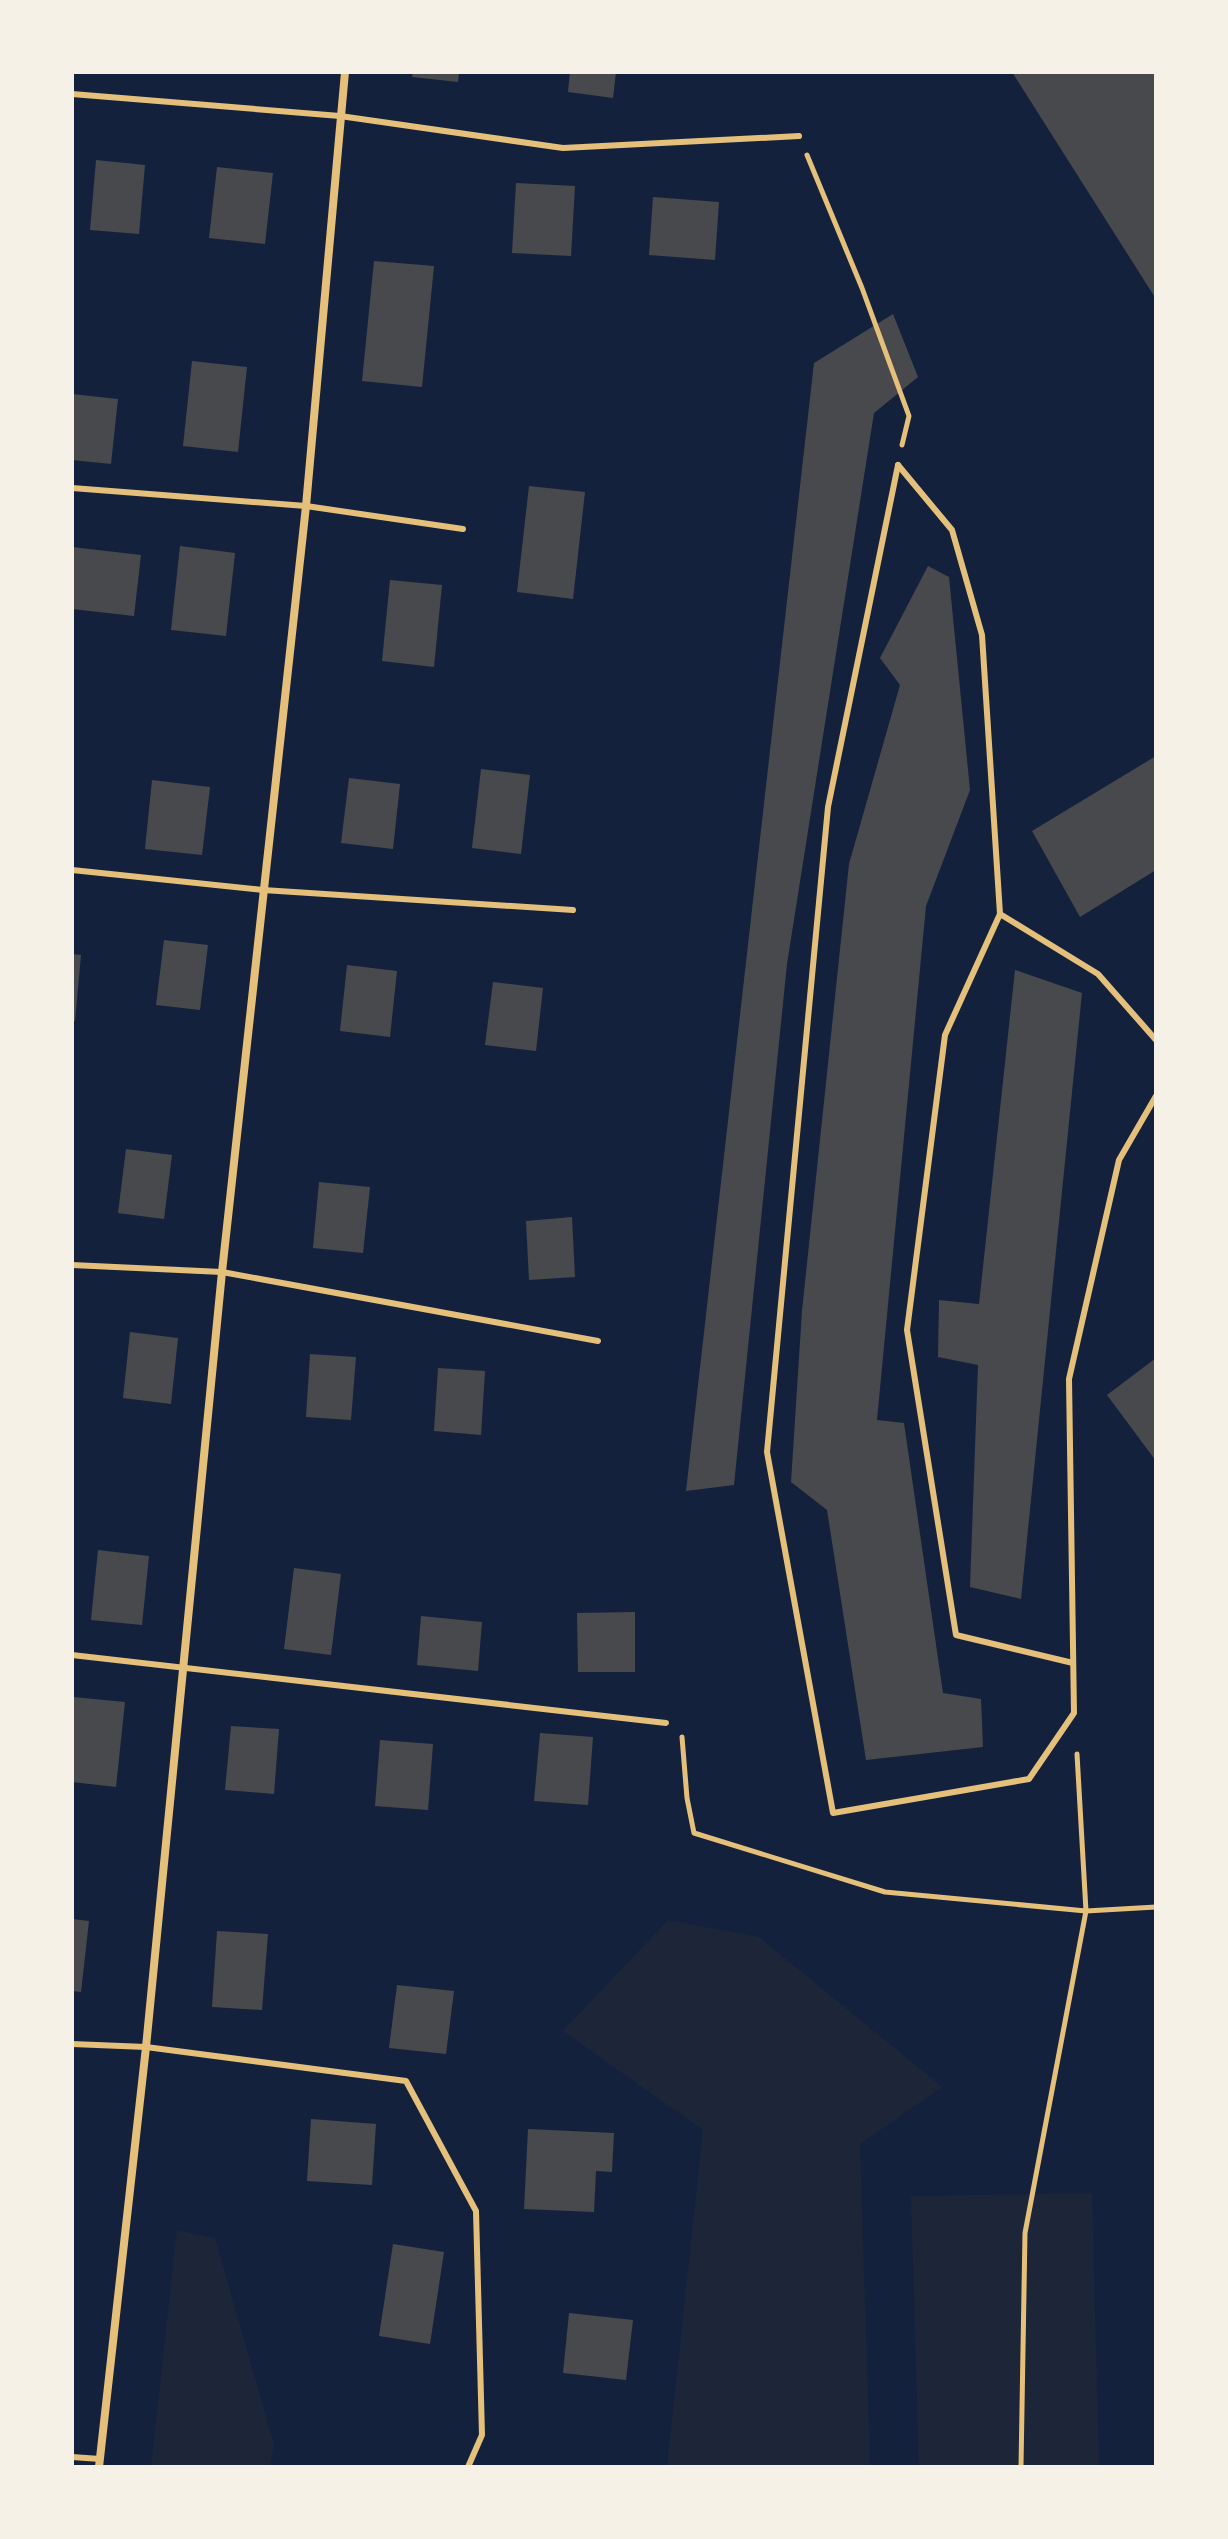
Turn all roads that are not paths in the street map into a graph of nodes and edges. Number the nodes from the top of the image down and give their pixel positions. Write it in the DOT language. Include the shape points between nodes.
graph roads {
  1 [pos="345,72"];
  2 [pos="72,94"];
  3 [pos="340,116"];
  4 [pos="799,136"];
  5 [pos="72,488"];
  6 [pos="306,506"];
  7 [pos="463,529"];
  8 [pos="72,870"];
  9 [pos="263,890"];
  10 [pos="573,910"];
  11 [pos="1000,914"];
  12 [pos="1156,1040"];
  13 [pos="1156,1096"];
  14 [pos="72,1265"];
  15 [pos="222,1272"];
  16 [pos="598,1341"];
  17 [pos="72,1655"];
  18 [pos="1073,1663"];
  19 [pos="181,1668"];
  20 [pos="666,1723"];
  21 [pos="72,2044"];
  22 [pos="146,2047"];
  23 [pos="72,2457"];
  24 [pos="100,2463"];
  25 [pos="468,2467"];
  1 -- 3 [label="street"];
  2 -- 3 [label="lane"];
  3 -- 4 [label="lane" via="563,148"];
  3 -- 6 [label="street"];
  5 -- 6 [label="lane"];
  6 -- 7 [label="lane"];
  6 -- 9 [label="street"];
  8 -- 9 [label="lane"];
  9 -- 10 [label="lane"];
  9 -- 15 [label="street"];
  11 -- 12 [label="lane" via="1098,974"];
  11 -- 18 [label="lane" via="945,1035 907,1330 956,1635"];
  11 -- 18 [label="lane" via="982,635 952,530 898,465 828,807 767,1452 833,1813 1029,1779 1074,1713"];
  13 -- 18 [label="lane" via="1119,1160 1069,1379"];
  14 -- 15 [label="lane"];
  15 -- 16 [label="lane"];
  15 -- 19 [label="street"];
  17 -- 19 [label="lane"];
  19 -- 20 [label="lane"];
  19 -- 22 [label="street"];
  21 -- 22 [label="lane"];
  22 -- 24 [label="street"];
  22 -- 25 [label="lane" via="406,2081 476,2211 482,2435"];
  23 -- 24 [label="lane"];
}
